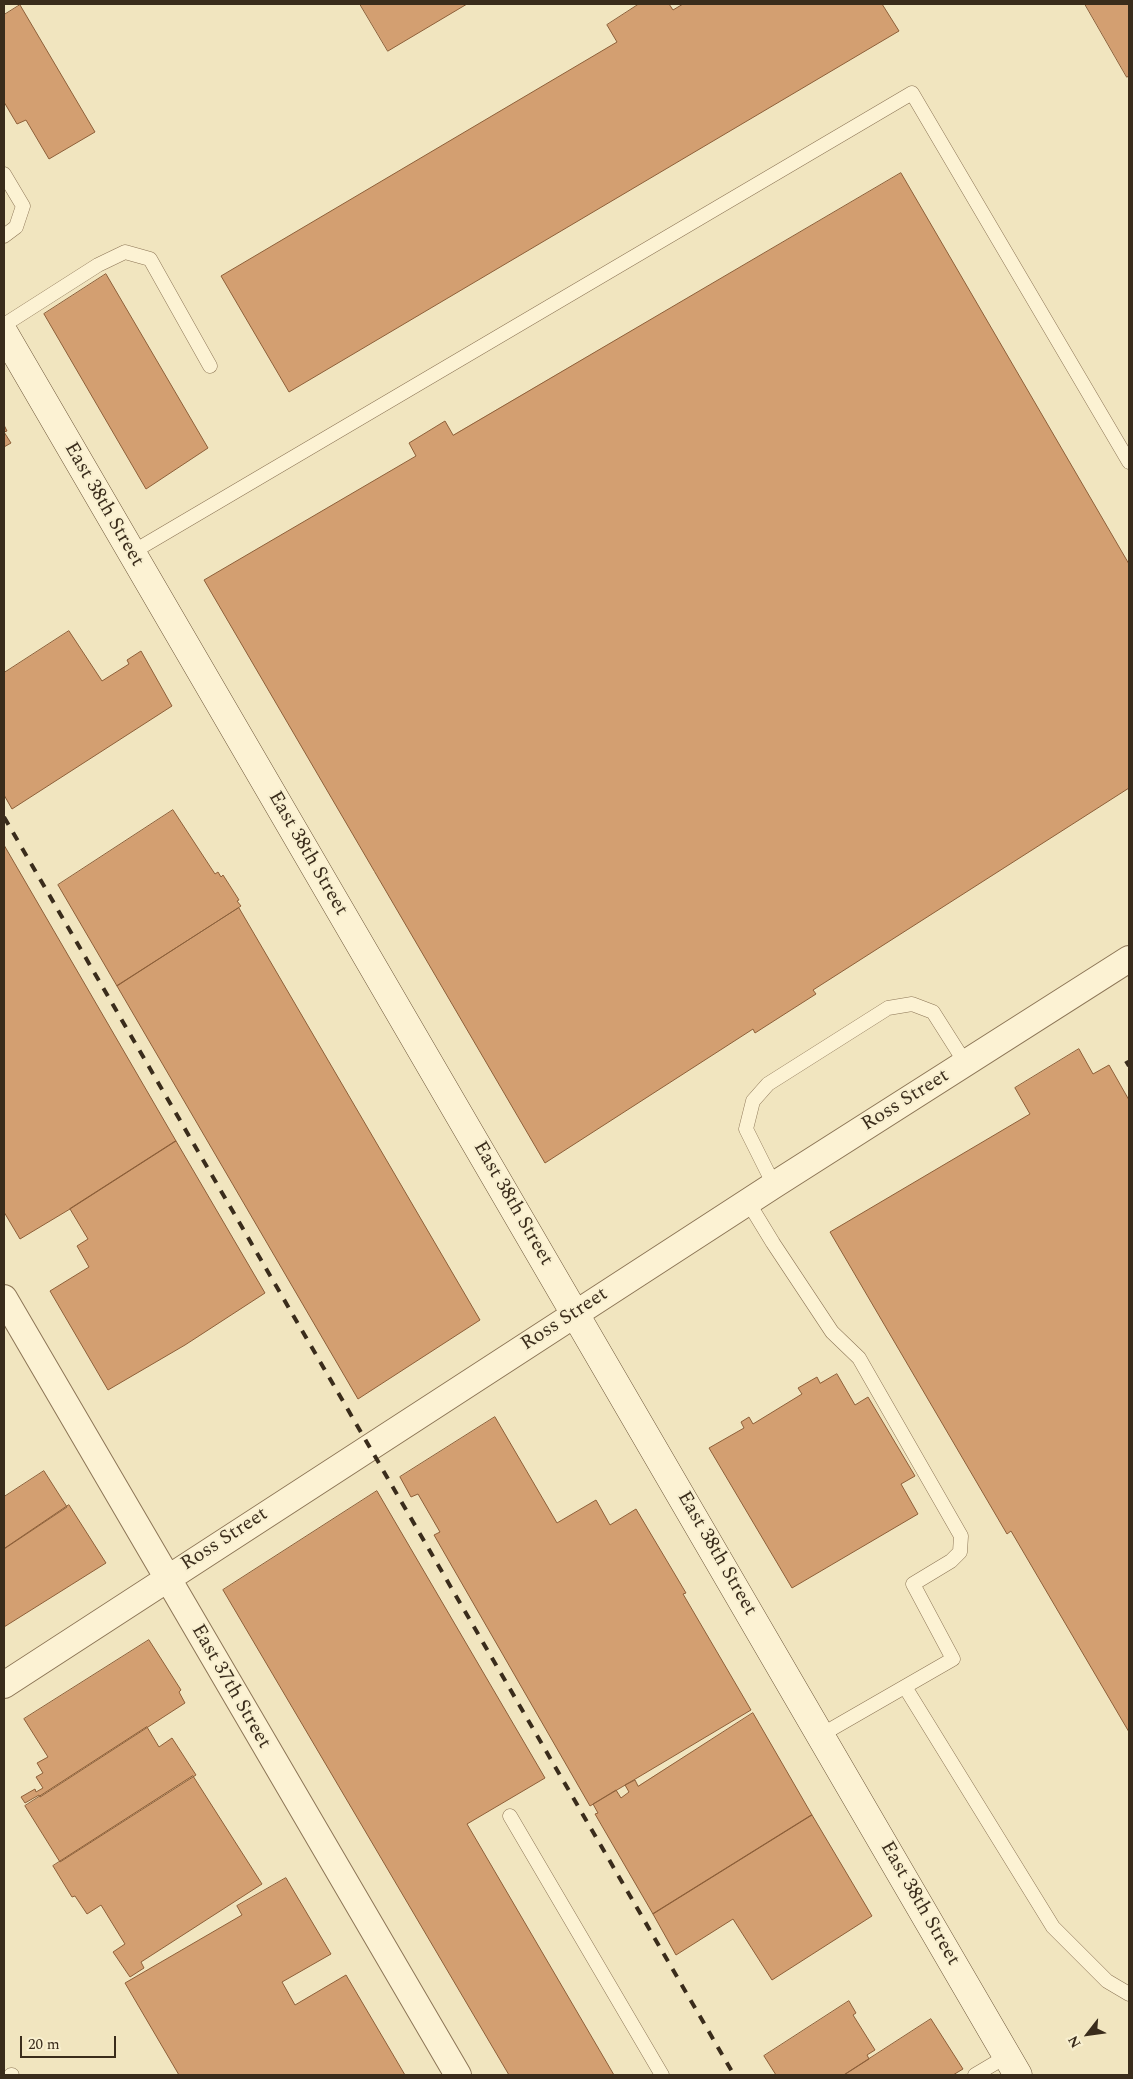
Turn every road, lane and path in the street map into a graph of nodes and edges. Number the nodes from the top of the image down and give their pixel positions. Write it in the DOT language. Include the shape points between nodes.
graph roads {
  1 [pos="4,174"];
  2 [pos="4,236"];
  3 [pos="4,325"];
  4 [pos="4,334"];
  5 [pos="210,366"];
  6 [pos="1129,462"];
  7 [pos="131,553"];
  8 [pos="1129,959"];
  9 [pos="966,1064"];
  10 [pos="774,1185"];
  11 [pos="748,1202"];
  12 [pos="4,1298"];
  13 [pos="576,1313"];
  14 [pos="166,1578"];
  15 [pos="4,1685"];
  16 [pos="905,1687"];
  17 [pos="821,1735"];
  18 [pos="510,1816"];
  19 [pos="1129,1994"];
  20 [pos="1013,2066"];
  21 [pos="458,2075"];
  22 [pos="662,2075"];
  23 [pos="975,2075"];
  1 -- 2 [label="lane" via="23,206 16,227"];
  3 -- 5 [label="lane" via="124,252 150,259"];
  4 -- 7 [label="street, East 38th Street"];
  6 -- 7 [label="lane" via="912,92"];
  7 -- 13 [label="street, East 38th Street"];
  8 -- 9 [label="street, Ross Street"];
  9 -- 10 [label="street, Ross Street"];
  9 -- 10 [label="lane" via="933,1012 912,1004 888,1008 880,1013 768,1084 753,1101 746,1129"];
  10 -- 11 [label="street, Ross Street"];
  11 -- 13 [label="street, Ross Street"];
  11 -- 16 [label="lane" via="832,1332 859,1358 961,1536 960,1552 913,1584 953,1659"];
  12 -- 14 [label="street, East 37th Street"];
  13 -- 14 [label="street, Ross Street"];
  13 -- 17 [label="street, East 38th Street"];
  14 -- 15 [label="street, Ross Street"];
  14 -- 21 [label="street, East 37th Street"];
  16 -- 17 [label="lane"];
  16 -- 19 [label="lane" via="1054,1926 1107,1982"];
  17 -- 20 [label="street, East 38th Street"];
  18 -- 22 [label="lane"];
  20 -- 23 [label="lane"];
}
